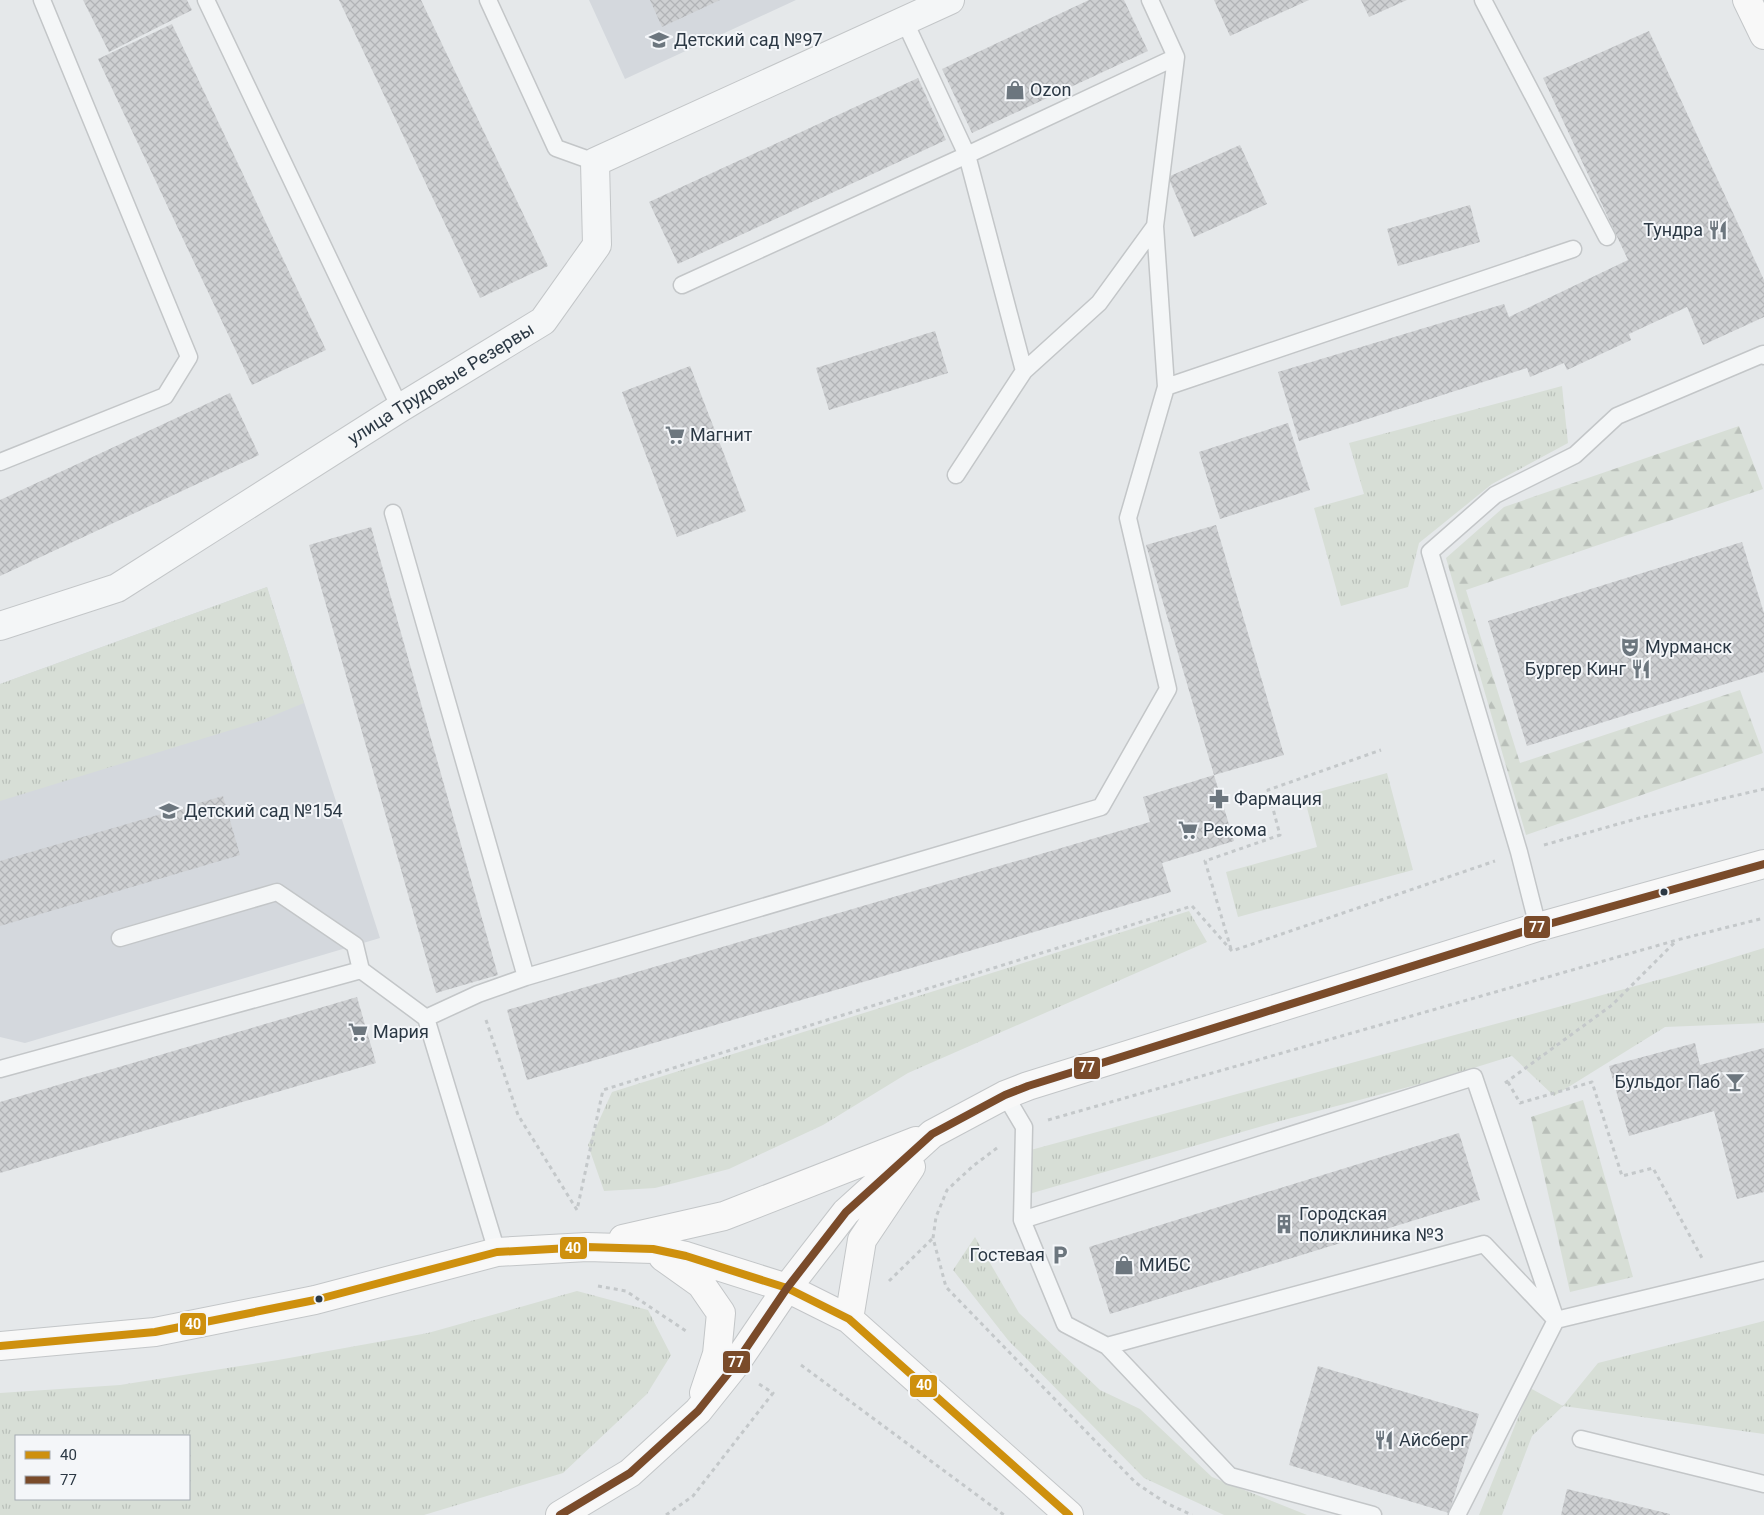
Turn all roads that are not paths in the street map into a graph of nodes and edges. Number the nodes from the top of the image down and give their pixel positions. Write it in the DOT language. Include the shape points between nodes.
graph roads {
  1 [pos="42,0"];
  2 [pos="206,0"];
  3 [pos="488,0"];
  4 [pos="950,0"];
  5 [pos="1150,0"];
  6 [pos="1483,0"];
  7 [pos="1747,0"];
  8 [pos="904,20"];
  9 [pos="1764,35"];
  10 [pos="1176,57"];
  11 [pos="967,156"];
  12 [pos="595,162"];
  13 [pos="1155,226"];
  14 [pos="1607,237"];
  15 [pos="1573,249"];
  16 [pos="682,285"];
  17 [pos="1764,356"];
  18 [pos="1024,371"];
  19 [pos="1166,386"];
  20 [pos="400,408"];
  21 [pos="0,462"];
  22 [pos="956,475"];
  23 [pos="393,512"];
  24 [pos="0,626"];
  25 [pos="1764,864"];
  26 [pos="1538,927"];
  27 [pos="120,938"];
  28 [pos="361,970"];
  29 [pos="526,977"];
  30 [pos="426,1018"];
  31 [pos="0,1069"];
  32 [pos="1005,1095"];
  33 [pos="932,1134"];
  34 [pos="1022,1220"];
  35 [pos="587,1247"];
  36 [pos="653,1249"];
  37 [pos="497,1252"];
  38 [pos="1764,1270"];
  39 [pos="787,1288"];
  40 [pos="849,1319"];
  41 [pos="1556,1320"];
  42 [pos="0,1346"];
  43 [pos="1107,1346"];
  44 [pos="698,1411"];
  45 [pos="1582,1439"];
  46 [pos="1764,1484"];
  47 [pos="560,1515"];
  48 [pos="1069,1515"];
  49 [pos="1373,1515"];
  50 [pos="1456,1515"];
  1 -- 21 [label="lane" via="189,357 165,396"];
  2 -- 20 [label="lane"];
  3 -- 12 [label="lane" via="556,148"];
  4 -- 8 [label="street"];
  5 -- 10 [label="lane"];
  6 -- 14 [label="lane"];
  7 -- 9 [label="street"];
  8 -- 11 [label="lane"];
  8 -- 12 [label="street"];
  10 -- 11 [label="lane"];
  10 -- 13 [label="lane"];
  11 -- 16 [label="lane"];
  11 -- 18 [label="lane"];
  12 -- 20 [label="street, улица Трудовые Резервы" via="597,245 543,321"];
  13 -- 18 [label="lane" via="1099,303"];
  13 -- 19 [label="lane"];
  15 -- 19 [label="lane"];
  17 -- 26 [label="lane" via="1617,416 1575,454 1494,496 1430,552"];
  18 -- 22 [label="lane"];
  19 -- 29 [label="lane" via="1128,518 1168,689 1101,807"];
  20 -- 24 [label="street, улица Трудовые Резервы" via="117,588"];
  23 -- 29 [label="lane"];
  25 -- 26 [label="street"];
  26 -- 32 [label="street"];
  27 -- 28 [label="lane" via="277,892 355,945"];
  28 -- 30 [label="lane"];
  28 -- 31 [label="lane"];
  29 -- 30 [label="lane"];
  30 -- 37 [label="lane"];
  32 -- 33 [label="street"];
  32 -- 34 [label="lane" via="1024,1127"];
  33 -- 35 [label="street" via="724,1216"];
  33 -- 39 [label="street" via="846,1212"];
  33 -- 40 [label="street" via="862,1240"];
  34 -- 41 [label="lane" via="1474,1077"];
  34 -- 43 [label="lane" via="1065,1324"];
  35 -- 36 [label="street"];
  35 -- 37 [label="street"];
  36 -- 39 [label="street" via="686,1256"];
  36 -- 44 [label="street" via="701,1284 721,1312 717,1354"];
  37 -- 42 [label="street" via="315,1300 155,1332"];
  38 -- 41 [label="lane"];
  39 -- 40 [label="street"];
  39 -- 44 [label="street"];
  40 -- 48 [label="street"];
  41 -- 43 [label="lane" via="1484,1244"];
  41 -- 50 [label="lane"];
  43 -- 49 [label="lane" via="1230,1476"];
  44 -- 47 [label="street" via="630,1473"];
  45 -- 46 [label="lane"];
}
